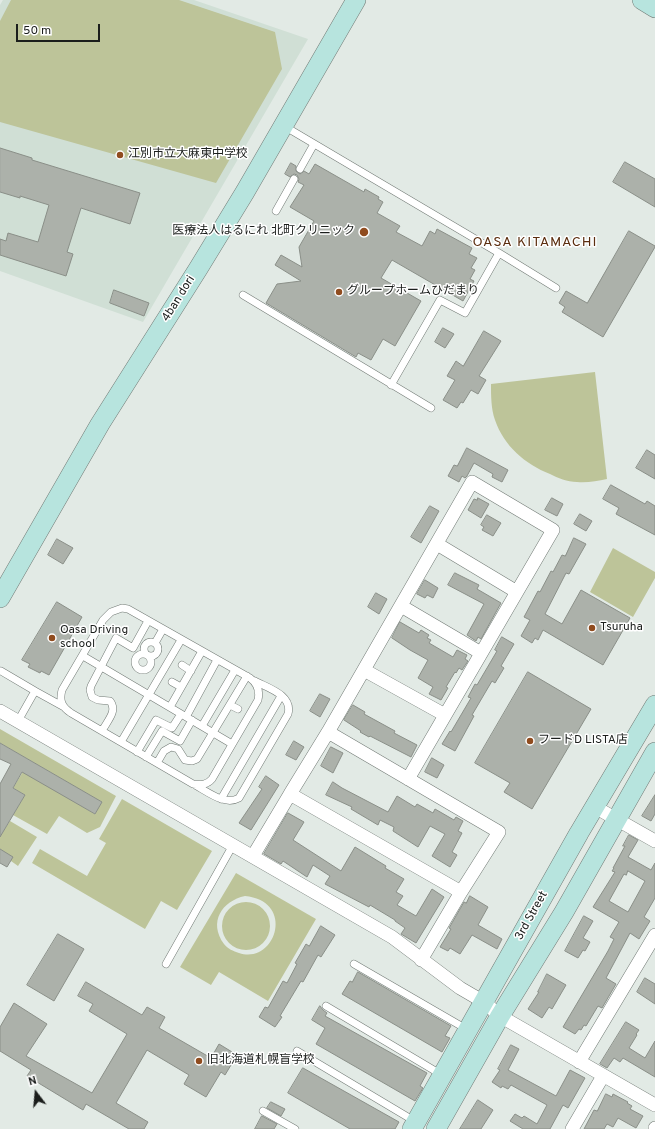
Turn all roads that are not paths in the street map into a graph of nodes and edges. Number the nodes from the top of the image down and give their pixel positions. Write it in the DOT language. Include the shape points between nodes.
graph roads {
  1 [pos="356,0"];
  2 [pos="642,0"];
  3 [pos="655,8"];
  4 [pos="284,126"];
  5 [pos="314,144"];
  6 [pos="300,169"];
  7 [pos="294,179"];
  8 [pos="276,211"];
  9 [pos="499,253"];
  10 [pos="556,288"];
  11 [pos="243,295"];
  12 [pos="391,384"];
  13 [pos="431,408"];
  14 [pos="437,544"];
  15 [pos="517,592"];
  16 [pos="0,598"];
  17 [pos="401,606"];
  18 [pos="148,621"];
  19 [pos="163,629"];
  20 [pos="181,640"];
  21 [pos="155,643"];
  22 [pos="202,651"];
  23 [pos="481,653"];
  24 [pos="146,655"];
  25 [pos="83,656"];
  26 [pos="217,660"];
  27 [pos="182,665"];
  28 [pos="101,666"];
  29 [pos="150,666"];
  30 [pos="235,670"];
  31 [pos="364,670"];
  32 [pos="1,671"];
  33 [pos="191,671"];
  34 [pos="161,673"];
  35 [pos="248,677"];
  36 [pos="172,682"];
  37 [pos="181,687"];
  38 [pos="35,691"];
  39 [pos="148,695"];
  40 [pos="282,696"];
  41 [pos="230,705"];
  42 [pos="655,705"];
  43 [pos="64,707"];
  44 [pos="170,707"];
  45 [pos="238,709"];
  46 [pos="0,711"];
  47 [pos="445,715"];
  48 [pos="186,717"];
  49 [pos="18,721"];
  50 [pos="202,726"];
  51 [pos="102,731"];
  52 [pos="328,732"];
  53 [pos="213,733"];
  54 [pos="121,742"];
  55 [pos="232,744"];
  56 [pos="137,752"];
  57 [pos="655,752"];
  58 [pos="146,757"];
  59 [pos="157,763"];
  60 [pos="408,779"];
  61 [pos="193,784"];
  62 [pos="290,794"];
  63 [pos="221,799"];
  64 [pos="595,807"];
  65 [pos="616,819"];
  66 [pos="655,841"];
  67 [pos="233,845"];
  68 [pos="253,856"];
  69 [pos="461,892"];
  70 [pos="655,936"];
  71 [pos="421,960"];
  72 [pos="166,964"];
  73 [pos="354,964"];
  74 [pos="484,1002"];
  75 [pos="326,1006"];
  76 [pos="500,1016"];
  77 [pos="468,1030"];
  78 [pos="297,1051"];
  79 [pos="579,1062"];
  80 [pos="443,1075"];
  81 [pos="603,1076"];
  82 [pos="655,1105"];
  83 [pos="263,1111"];
  84 [pos="414,1125"];
  85 [pos="294,1129"];
  86 [pos="436,1129"];
  87 [pos="572,1129"];
  1 -- 4 [label="street, 4ban dori"];
  2 -- 3 [label="street"];
  4 -- 5 [label="lane"];
  4 -- 16 [label="street, 4ban dori" via="100,424"];
  5 -- 6 [label="lane"];
  5 -- 9 [label="lane"];
  7 -- 8 [label="lane"];
  9 -- 10 [label="lane"];
  9 -- 12 [label="lane" via="465,313 440,300"];
  11 -- 12 [label="lane"];
  12 -- 13 [label="lane"];
  14 -- 15 [label="street"];
  14 -- 15 [label="street" via="472,482 553,530"];
  14 -- 17 [label="street"];
  15 -- 23 [label="street"];
  17 -- 23 [label="street"];
  17 -- 31 [label="street"];
  18 -- 19 [label="lane"];
  18 -- 25 [label="lane" via="128,609 122,608 111,612 103,620"];
  18 -- 28 [label="lane" via="133,648 116,638"];
  19 -- 20 [label="lane"];
  19 -- 21 [label="lane"];
  20 -- 22 [label="lane"];
  20 -- 34 [label="lane"];
  21 -- 24 [label="lane" via="146,644"];
  21 -- 24 [label="lane" via="158,647 157,654 151,657"];
  22 -- 26 [label="lane"];
  22 -- 33 [label="lane"];
  23 -- 47 [label="street"];
  24 -- 29 [label="lane"];
  24 -- 29 [label="lane" via="137,658 136,665 141,670"];
  25 -- 28 [label="lane"];
  25 -- 43 [label="lane" via="62,690 60,699"];
  26 -- 30 [label="lane"];
  26 -- 48 [label="lane"];
  27 -- 33 [label="lane"];
  28 -- 39 [label="lane"];
  28 -- 51 [label="lane" via="90,694 95,699 110,701 113,709"];
  29 -- 34 [label="lane"];
  30 -- 35 [label="lane"];
  30 -- 50 [label="lane"];
  31 -- 47 [label="street"];
  31 -- 52 [label="street"];
  32 -- 38 [label="lane"];
  33 -- 37 [label="lane"];
  34 -- 39 [label="lane"];
  35 -- 40 [label="lane"];
  35 -- 41 [label="lane"];
  35 -- 55 [label="lane" via="257,687 258,700"];
  36 -- 37 [label="lane"];
  37 -- 44 [label="lane"];
  38 -- 43 [label="lane"];
  38 -- 49 [label="lane"];
  39 -- 44 [label="lane"];
  39 -- 54 [label="lane"];
  40 -- 63 [label="lane"];
  40 -- 63 [label="lane" via="289,706 288,714 239,798 231,801"];
  41 -- 45 [label="lane"];
  41 -- 53 [label="lane"];
  42 -- 64 [label="street, 3rd Street"];
  43 -- 51 [label="lane"];
  44 -- 48 [label="lane"];
  46 -- 49 [label="street"];
  47 -- 60 [label="street"];
  48 -- 50 [label="lane"];
  48 -- 56 [label="lane" via="172,728 156,720"];
  48 -- 58 [label="lane" via="180,741 162,730"];
  49 -- 67 [label="street"];
  50 -- 53 [label="lane"];
  51 -- 54 [label="lane"];
  52 -- 60 [label="street"];
  52 -- 62 [label="street"];
  53 -- 55 [label="lane"];
  53 -- 59 [label="lane" via="195,760 185,760 178,749 171,747 166,749"];
  54 -- 56 [label="lane"];
  55 -- 61 [label="lane" via="210,782"];
  56 -- 58 [label="lane"];
  57 -- 65 [label="street, 3rd Street"];
  58 -- 59 [label="lane"];
  59 -- 61 [label="lane"];
  60 -- 69 [label="street" via="499,832"];
  61 -- 63 [label="lane"];
  62 -- 68 [label="street"];
  62 -- 69 [label="street"];
  64 -- 65 [label="street"];
  64 -- 74 [label="street, 3rd Street"];
  65 -- 66 [label="street"];
  65 -- 76 [label="street, 3rd Street" via="564,912"];
  67 -- 68 [label="street"];
  67 -- 72 [label="lane"];
  68 -- 71 [label="street" via="392,937"];
  69 -- 71 [label="street"];
  70 -- 79 [label="street"];
  71 -- 74 [label="street"];
  73 -- 77 [label="lane"];
  74 -- 76 [label="street"];
  74 -- 77 [label="street, 3rd Street"];
  75 -- 80 [label="lane"];
  76 -- 79 [label="street"];
  76 -- 86 [label="street, 3rd Street"];
  77 -- 80 [label="street, 3rd Street"];
  78 -- 84 [label="lane"];
  79 -- 81 [label="street"];
  80 -- 84 [label="street, 3rd Street"];
  81 -- 82 [label="street"];
  81 -- 87 [label="street"];
  83 -- 85 [label="lane"];
}
